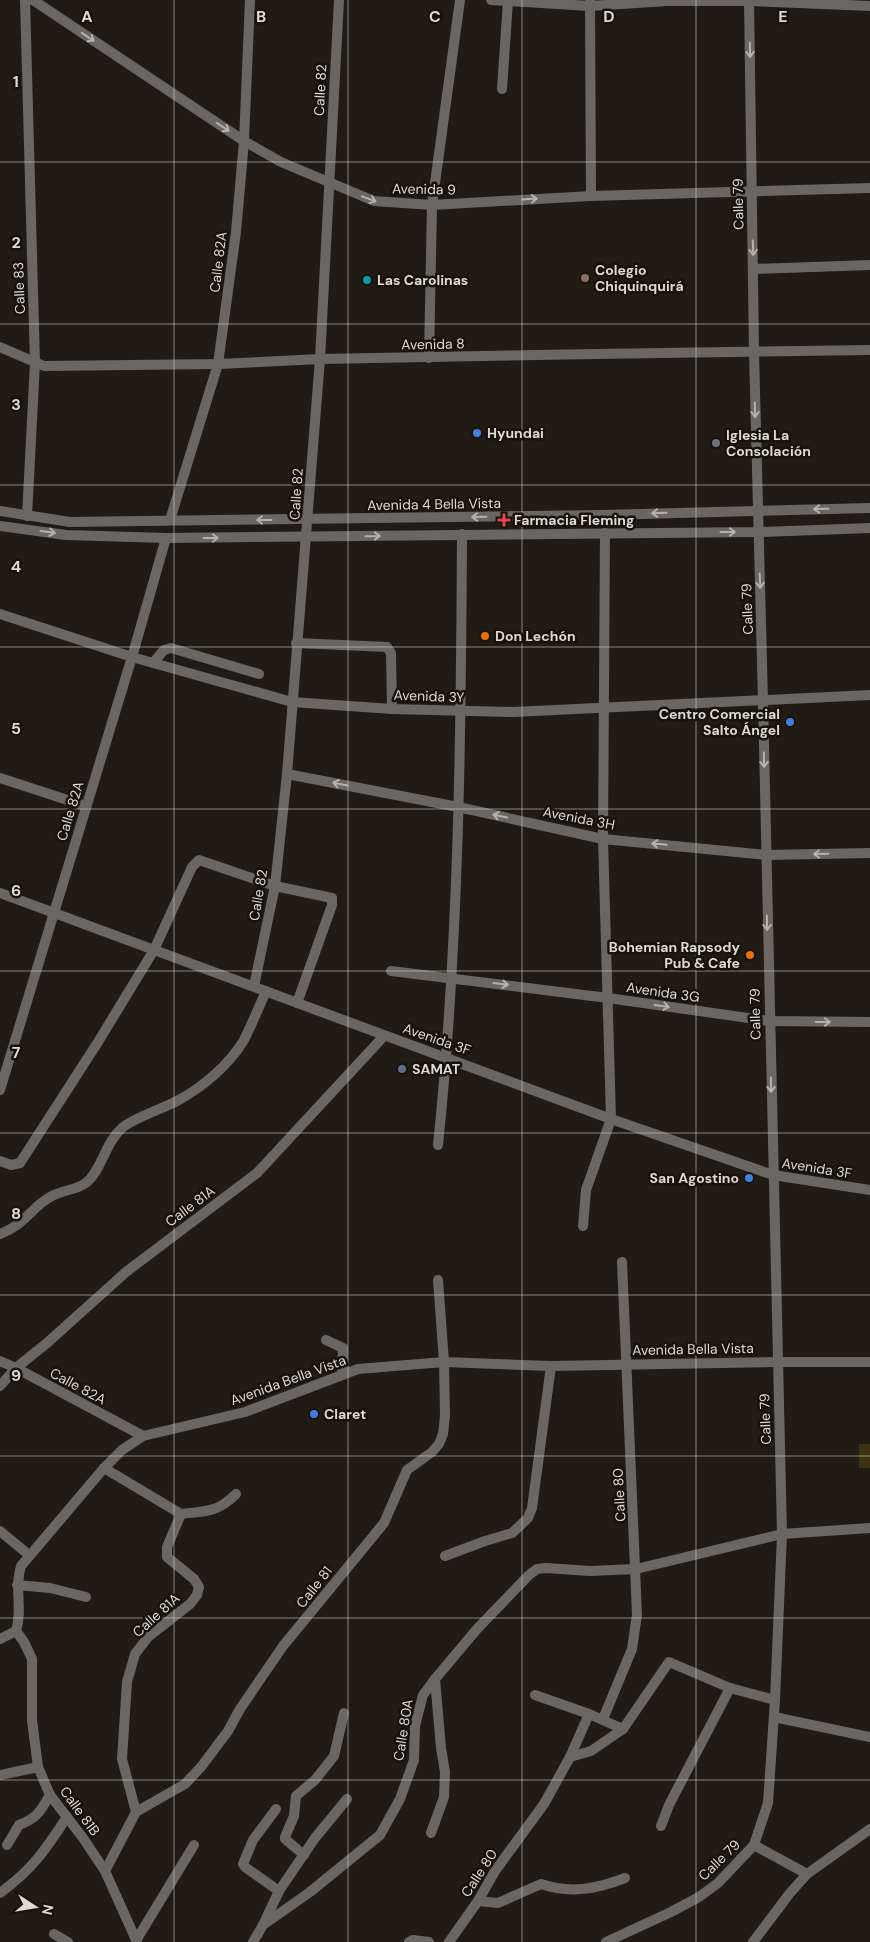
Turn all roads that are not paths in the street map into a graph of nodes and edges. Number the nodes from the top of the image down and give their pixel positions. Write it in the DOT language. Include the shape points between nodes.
graph roads {
  1 [pos="25,0"];
  2 [pos="33,0"];
  3 [pos="250,0"];
  4 [pos="339,0"];
  5 [pos="460,0"];
  6 [pos="491,0"];
  7 [pos="508,1"];
  8 [pos="749,1"];
  9 [pos="590,3"];
  10 [pos="870,6"];
  11 [pos="502,89"];
  12 [pos="244,141"];
  13 [pos="329,183"];
  14 [pos="870,188"];
  15 [pos="751,192"];
  16 [pos="591,196"];
  17 [pos="432,205"];
  18 [pos="870,265"];
  19 [pos="754,269"];
  20 [pos="0,347"];
  21 [pos="870,350"];
  22 [pos="754,352"];
  23 [pos="429,358"];
  24 [pos="320,360"];
  25 [pos="35,363"];
  26 [pos="218,364"];
  27 [pos="870,508"];
  28 [pos="758,510"];
  29 [pos="0,511"];
  30 [pos="26,516"];
  31 [pos="308,519"];
  32 [pos="170,520"];
  33 [pos="0,528"];
  34 [pos="870,528"];
  35 [pos="605,532"];
  36 [pos="759,532"];
  37 [pos="462,534"];
  38 [pos="166,538"];
  39 [pos="306,538"];
  40 [pos="0,614"];
  41 [pos="296,643"];
  42 [pos="132,657"];
  43 [pos="153,663"];
  44 [pos="259,674"];
  45 [pos="870,695"];
  46 [pos="764,701"];
  47 [pos="292,702"];
  48 [pos="603,708"];
  49 [pos="392,709"];
  50 [pos="461,712"];
  51 [pos="287,774"];
  52 [pos="0,778"];
  53 [pos="86,806"];
  54 [pos="458,807"];
  55 [pos="603,839"];
  56 [pos="870,853"];
  57 [pos="766,855"];
  58 [pos="275,886"];
  59 [pos="0,893"];
  60 [pos="54,913"];
  61 [pos="154,950"];
  62 [pos="391,971"];
  63 [pos="452,978"];
  64 [pos="254,986"];
  65 [pos="266,991"];
  66 [pos="608,998"];
  67 [pos="297,1004"];
  68 [pos="769,1022"];
  69 [pos="870,1022"];
  70 [pos="384,1036"];
  71 [pos="448,1057"];
  72 [pos="0,1090"];
  73 [pos="611,1119"];
  74 [pos="438,1145"];
  75 [pos="0,1161"];
  76 [pos="773,1175"];
  77 [pos="870,1190"];
  78 [pos="583,1226"];
  79 [pos="0,1234"];
  80 [pos="622,1262"];
  81 [pos="438,1280"];
  82 [pos="326,1340"];
  83 [pos="0,1361"];
  84 [pos="444,1362"];
  85 [pos="777,1362"];
  86 [pos="870,1362"];
  87 [pos="627,1364"];
  88 [pos="551,1366"];
  89 [pos="16,1368"];
  90 [pos="342,1374"];
  91 [pos="0,1386"];
  92 [pos="143,1436"];
  93 [pos="104,1468"];
  94 [pos="236,1494"];
  95 [pos="181,1514"];
  96 [pos="870,1528"];
  97 [pos="0,1531"];
  98 [pos="782,1534"];
  99 [pos="29,1554"];
  100 [pos="445,1556"];
  101 [pos="636,1569"];
  102 [pos="18,1585"];
  103 [pos="86,1597"];
  104 [pos="16,1631"];
  105 [pos="0,1639"];
  106 [pos="435,1679"];
  107 [pos="730,1688"];
  108 [pos="535,1696"];
  109 [pos="775,1700"];
  110 [pos="344,1713"];
  111 [pos="589,1714"];
  112 [pos="774,1717"];
  113 [pos="603,1720"];
  114 [pos="624,1729"];
  115 [pos="870,1738"];
  116 [pos="570,1757"];
  117 [pos="38,1767"];
  118 [pos="0,1775"];
  119 [pos="50,1795"];
  120 [pos="347,1799"];
  121 [pos="276,1809"];
  122 [pos="136,1812"];
  123 [pos="67,1817"];
  124 [pos="661,1826"];
  125 [pos="870,1829"];
  126 [pos="431,1833"];
  127 [pos="8,1845"];
  128 [pos="194,1845"];
  129 [pos="754,1845"];
  130 [pos="304,1854"];
  131 [pos="105,1871"];
  132 [pos="808,1874"];
  133 [pos="625,1878"];
  134 [pos="279,1891"];
  135 [pos="0,1893"];
  136 [pos="478,1901"];
  137 [pos="263,1926"];
  138 [pos="54,1934"];
  139 [pos="137,1940"];
  140 [pos="68,1942"];
  141 [pos="253,1942"];
  142 [pos="409,1942"];
  143 [pos="428,1942"];
  144 [pos="449,1942"];
  145 [pos="606,1942"];
  146 [pos="754,1942"];
  1 -- 25 [label="street, Calle 83"];
  2 -- 12 [label="street, Avenida 9, one-way"];
  3 -- 12 [label="street, Calle 82A"];
  4 -- 13 [label="street, Calle 82"];
  5 -- 17 [label="street"];
  6 -- 7 [label="street"];
  7 -- 9 [label="street"];
  7 -- 11 [label="street"];
  8 -- 9 [label="street"];
  8 -- 10 [label="street"];
  8 -- 15 [label="street, Calle 79, one-way"];
  9 -- 16 [label="street"];
  12 -- 13 [label="street, Avenida 9" via="280,162"];
  12 -- 26 [label="street, Calle 82A" via="236,232"];
  13 -- 17 [label="street, Avenida 9, one-way" via="374,201"];
  13 -- 24 [label="street, Calle 82"];
  14 -- 15 [label="street, Avenida 9"];
  15 -- 16 [label="street, Avenida 9"];
  15 -- 19 [label="street, Calle 79, one-way"];
  17 -- 16 [label="street, Avenida 9, one-way"];
  17 -- 23 [label="street"];
  18 -- 19 [label="street"];
  19 -- 22 [label="street, Calle 79"];
  20 -- 25 [label="street, Avenida 8"];
  21 -- 22 [label="street, Avenida 8"];
  22 -- 23 [label="street, Avenida 8"];
  22 -- 28 [label="street, Calle 79, one-way"];
  23 -- 24 [label="street, Avenida 8"];
  24 -- 26 [label="street, Avenida 8"];
  24 -- 31 [label="street, Calle 82"];
  25 -- 26 [label="street, Avenida 8" via="44,366"];
  25 -- 30 [label="street, Calle 83"];
  26 -- 32 [label="street, Calle 82A"];
  27 -- 28 [label="street, Avenida 4 Bella Vista, one-way"];
  28 -- 31 [label="street, Avenida 4 Bella Vista, one-way"];
  28 -- 36 [label="street, Calle 79"];
  29 -- 30 [label="street, Avenida 4 Bella Vista"];
  30 -- 32 [label="street, Avenida 4 Bella Vista" via="70,522"];
  31 -- 32 [label="street, Avenida 4 Bella Vista, one-way"];
  31 -- 39 [label="street, Calle 82"];
  33 -- 38 [label="street, one-way" via="66,535"];
  34 -- 36 [label="street"];
  35 -- 36 [label="street, one-way"];
  35 -- 37 [label="street"];
  35 -- 48 [label="street"];
  36 -- 46 [label="street, Calle 79, one-way"];
  39 -- 37 [label="street, one-way"];
  37 -- 50 [label="street"];
  38 -- 39 [label="street, one-way"];
  38 -- 42 [label="street, Calle 82A"];
  39 -- 41 [label="street, Calle 82"];
  40 -- 42 [label="street, Avenida 3Y"];
  41 -- 47 [label="street, Calle 82"];
  41 -- 49 [label="street" via="387,647 392,653"];
  42 -- 43 [label="street, Avenida 3Y"];
  42 -- 53 [label="street, Calle 82A"];
  43 -- 44 [label="street" via="164,650 171,648"];
  43 -- 47 [label="street, Avenida 3Y"];
  45 -- 46 [label="street, Avenida 3Y"];
  46 -- 48 [label="street, Avenida 3Y"];
  46 -- 57 [label="street, Calle 79, one-way"];
  47 -- 49 [label="street, Avenida 3Y"];
  47 -- 51 [label="street, Calle 82"];
  48 -- 50 [label="street, Avenida 3Y"];
  48 -- 55 [label="street"];
  49 -- 50 [label="street, Avenida 3Y"];
  50 -- 54 [label="street"];
  54 -- 51 [label="street, Avenida 3H, one-way"];
  51 -- 58 [label="street, Calle 82"];
  52 -- 53 [label="street"];
  53 -- 60 [label="street, Calle 82A"];
  55 -- 54 [label="street, Avenida 3H, one-way"];
  54 -- 63 [label="street"];
  57 -- 55 [label="street, Avenida 3H, one-way"];
  55 -- 66 [label="street"];
  56 -- 57 [label="street, Avenida 3H, one-way"];
  57 -- 68 [label="street, Calle 79, one-way"];
  58 -- 61 [label="street" via="199,860 192,867"];
  58 -- 64 [label="street, Calle 82"];
  58 -- 67 [label="street" via="329,896 332,901"];
  59 -- 60 [label="street, Avenida 3F"];
  60 -- 61 [label="street, Avenida 3F"];
  60 -- 72 [label="street, Calle 82A"];
  61 -- 64 [label="street, Avenida 3F"];
  61 -- 75 [label="street" via="20,1163 11,1166"];
  62 -- 63 [label="street, Avenida 3G"];
  63 -- 66 [label="street, Avenida 3G, one-way"];
  63 -- 71 [label="street"];
  64 -- 65 [label="street, Avenida 3F"];
  65 -- 67 [label="street, Avenida 3F"];
  65 -- 79 [label="street" via="243,1041 221,1069 179,1100 123,1127 87,1182 50,1197 22,1222"];
  66 -- 68 [label="street, Avenida 3G, one-way"];
  66 -- 73 [label="street"];
  67 -- 70 [label="street, Avenida 3F"];
  68 -- 69 [label="street, Avenida 3G, one-way"];
  68 -- 76 [label="street, Calle 79, one-way"];
  70 -- 71 [label="street, Avenida 3F"];
  70 -- 89 [label="street, Calle 81A" via="257,1173 126,1272"];
  71 -- 73 [label="street, Avenida 3F"];
  71 -- 74 [label="street"];
  73 -- 76 [label="street, Avenida 3F"];
  73 -- 78 [label="street" via="586,1190"];
  76 -- 77 [label="street, Avenida 3F"];
  76 -- 85 [label="street, Calle 79"];
  80 -- 87 [label="street, Calle 80"];
  81 -- 84 [label="street, Calle 81"];
  82 -- 90 [label="street" via="343,1348"];
  83 -- 89 [label="street, Calle 82A"];
  84 -- 88 [label="street, Avenida Bella Vista"];
  84 -- 90 [label="street, Avenida Bella Vista" via="358,1369"];
  84 -- 122 [label="street, Calle 81" via="445,1416 439,1444 407,1470 384,1523 283,1646 197,1772 185,1784"];
  85 -- 86 [label="street, Avenida Bella Vista"];
  85 -- 87 [label="street, Avenida Bella Vista"];
  85 -- 98 [label="street, Calle 79"];
  87 -- 88 [label="street, Avenida Bella Vista"];
  87 -- 101 [label="street, Calle 80"];
  88 -- 100 [label="street" via="528,1518 512,1533"];
  89 -- 91 [label="street, Calle 81A"];
  89 -- 92 [label="street, Calle 82A"];
  90 -- 92 [label="street, Avenida Bella Vista" via="245,1412"];
  92 -- 93 [label="street, Avenida Bella Vista"];
  93 -- 95 [label="street"];
  93 -- 99 [label="street, Avenida Bella Vista"];
  94 -- 95 [label="street" via="218,1508"];
  95 -- 122 [label="street, Calle 81A" via="167,1547 167,1557 199,1587 190,1604 148,1637 135,1654 127,1682 122,1759"];
  96 -- 98 [label="street, Calle 80A"];
  97 -- 99 [label="street"];
  98 -- 101 [label="street, Calle 80A"];
  98 -- 109 [label="street, Calle 79"];
  99 -- 102 [label="street, Avenida Bella Vista" via="21,1566"];
  101 -- 106 [label="street, Calle 80A" via="537,1570 528,1575 477,1629"];
  101 -- 113 [label="street, Calle 80" via="637,1615 632,1649"];
  102 -- 103 [label="street" via="50,1588"];
  102 -- 104 [label="street, Avenida Bella Vista" via="20,1609"];
  104 -- 105 [label="street"];
  104 -- 117 [label="street, Calle 81B" via="32,1659 32,1720"];
  106 -- 126 [label="street" via="445,1772 444,1797"];
  106 -- 137 [label="street, Calle 80A" via="423,1695 415,1726 414,1760 400,1799 380,1835"];
  107 -- 109 [label="street"];
  107 -- 114 [label="street" via="669,1662"];
  107 -- 124 [label="street"];
  108 -- 111 [label="street"];
  109 -- 112 [label="street, Calle 79"];
  110 -- 130 [label="street" via="334,1756 296,1796 294,1816 285,1839"];
  111 -- 113 [label="street"];
  111 -- 116 [label="street, Calle 80"];
  112 -- 115 [label="street"];
  112 -- 129 [label="street, Calle 79" via="768,1803"];
  113 -- 114 [label="street"];
  114 -- 116 [label="street" via="591,1750"];
  116 -- 136 [label="street, Calle 80" via="544,1804 495,1871"];
  117 -- 118 [label="street"];
  117 -- 119 [label="street, Calle 81B"];
  119 -- 123 [label="street, Calle 81B"];
  119 -- 127 [label="street" via="40,1812 30,1821 19,1824"];
  120 -- 130 [label="street"];
  121 -- 134 [label="street" via="254,1840 243,1864"];
  122 -- 131 [label="street"];
  123 -- 131 [label="street, Calle 81B"];
  123 -- 135 [label="street" via="45,1851 21,1878"];
  125 -- 132 [label="street"];
  128 -- 139 [label="street"];
  129 -- 132 [label="street"];
  129 -- 145 [label="street, Calle 79" via="718,1884 699,1897"];
  130 -- 134 [label="street"];
  131 -- 139 [label="street, Calle 81B"];
  132 -- 146 [label="street" via="790,1892"];
  133 -- 136 [label="street" via="592,1889 554,1888 541,1884 498,1903"];
  134 -- 137 [label="street"];
  136 -- 144 [label="street, Calle 80"];
  137 -- 141 [label="street, Calle 80A"];
  138 -- 140 [label="street"];
  142 -- 143 [label="street"];
}
